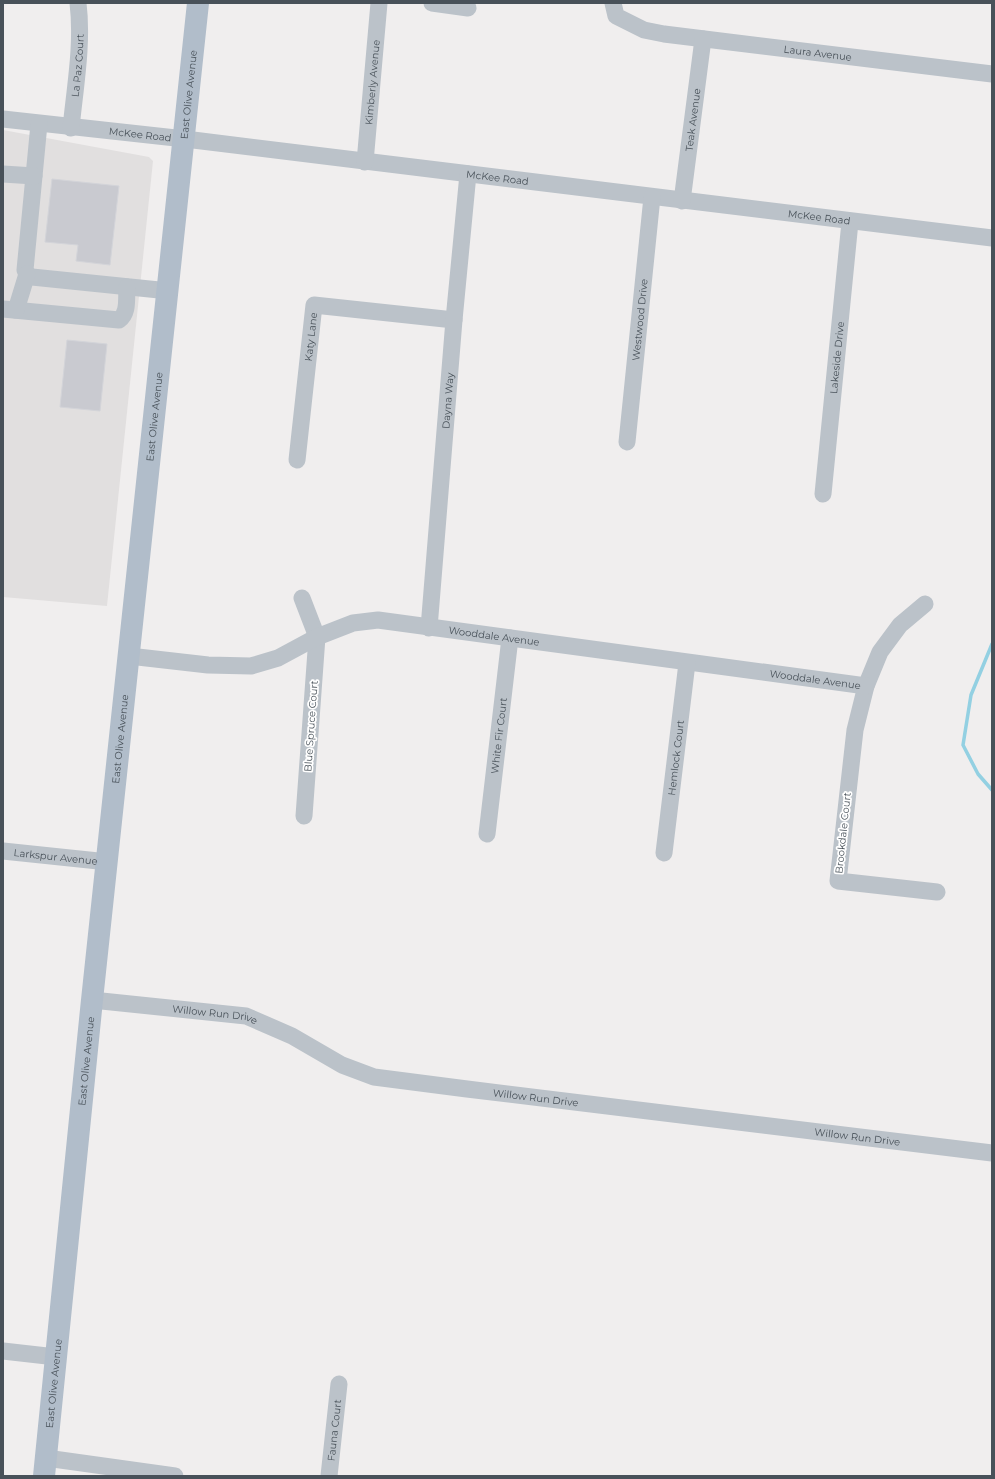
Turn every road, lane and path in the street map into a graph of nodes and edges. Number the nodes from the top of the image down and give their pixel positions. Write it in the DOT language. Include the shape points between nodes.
graph roads {
  1 [pos="78,3"];
  2 [pos="198,3"];
  3 [pos="379,3"];
  4 [pos="432,3"];
  5 [pos="613,3"];
  6 [pos="468,8"];
  7 [pos="702,39"];
  8 [pos="992,74"];
  9 [pos="3,119"];
  10 [pos="39,124"];
  11 [pos="71,128"];
  12 [pos="185,139"];
  13 [pos="365,162"];
  14 [pos="3,174"];
  15 [pos="468,174"];
  16 [pos="34,176"];
  17 [pos="652,197"];
  18 [pos="682,201"];
  19 [pos="850,222"];
  20 [pos="992,238"];
  21 [pos="27,274"];
  22 [pos="127,287"];
  23 [pos="169,291"];
  24 [pos="9,310"];
  25 [pos="454,320"];
  26 [pos="627,442"];
  27 [pos="297,460"];
  28 [pos="823,494"];
  29 [pos="302,598"];
  30 [pos="925,604"];
  31 [pos="429,628"];
  32 [pos="318,637"];
  33 [pos="510,638"];
  34 [pos="129,656"];
  35 [pos="687,663"];
  36 [pos="866,686"];
  37 [pos="304,816"];
  38 [pos="487,834"];
  39 [pos="3,850"];
  40 [pos="664,853"];
  41 [pos="108,862"];
  42 [pos="937,892"];
  43 [pos="92,1000"];
  44 [pos="992,1153"];
  45 [pos="3,1351"];
  46 [pos="56,1356"];
  47 [pos="339,1384"];
  48 [pos="45,1467"];
  49 [pos="175,1476"];
  50 [pos="329,1476"];
  1 -- 11 [label="street, La Paz Court" via="78,63"];
  2 -- 12 [label="main road, East Olive Avenue"];
  3 -- 13 [label="street, Kimberly Avenue"];
  4 -- 6 [label="street"];
  5 -- 7 [label="street, Laura Avenue" via="616,16 644,30"];
  7 -- 8 [label="street, Laura Avenue"];
  7 -- 18 [label="street, Teak Avenue"];
  9 -- 10 [label="street, McKee Road"];
  10 -- 11 [label="street, McKee Road"];
  10 -- 16 [label="street"];
  11 -- 12 [label="street, McKee Road"];
  12 -- 13 [label="street, McKee Road"];
  12 -- 23 [label="main road, East Olive Avenue"];
  13 -- 15 [label="street, McKee Road"];
  14 -- 16 [label="street"];
  15 -- 17 [label="street, McKee Road"];
  15 -- 25 [label="street, Dayna Way"];
  16 -- 21 [label="street" via="25,270"];
  17 -- 18 [label="street, McKee Road"];
  17 -- 26 [label="street, Westwood Drive"];
  18 -- 19 [label="street, McKee Road"];
  19 -- 20 [label="street, McKee Road"];
  19 -- 28 [label="street, Lakeside Drive"];
  21 -- 22 [label="street" via="32,277"];
  21 -- 24 [label="street"];
  22 -- 23 [label="street"];
  22 -- 24 [label="street" via="126,310 119,320"];
  23 -- 34 [label="main road, East Olive Avenue"];
  25 -- 27 [label="street, Katy Lane" via="314,305"];
  25 -- 31 [label="street, Dayna Way"];
  29 -- 32 [label="street"];
  30 -- 36 [label="street" via="900,626 880,652"];
  31 -- 32 [label="street, Wooddale Avenue" via="378,620 353,623"];
  31 -- 33 [label="street, Wooddale Avenue"];
  32 -- 34 [label="street, Wooddale Avenue" via="278,658 251,666 208,665"];
  32 -- 37 [label="street, Blue Spruce Court"];
  33 -- 35 [label="street, Wooddale Avenue"];
  33 -- 38 [label="street, White Fir Court"];
  34 -- 41 [label="main road, East Olive Avenue"];
  35 -- 36 [label="street, Wooddale Avenue"];
  35 -- 40 [label="street, Hemlock Court"];
  36 -- 42 [label="street, Brookdale Court" via="855,730 838,881"];
  39 -- 41 [label="street, Larkspur Avenue"];
  41 -- 43 [label="main road, East Olive Avenue"];
  43 -- 44 [label="street, Willow Run Drive" via="246,1016 292,1036 342,1065 374,1077"];
  43 -- 46 [label="main road, East Olive Avenue"];
  45 -- 46 [label="street"];
  46 -- 48 [label="main road, East Olive Avenue"];
  47 -- 50 [label="street, Fauna Court"];
  48 -- 49 [label="street"];
}
